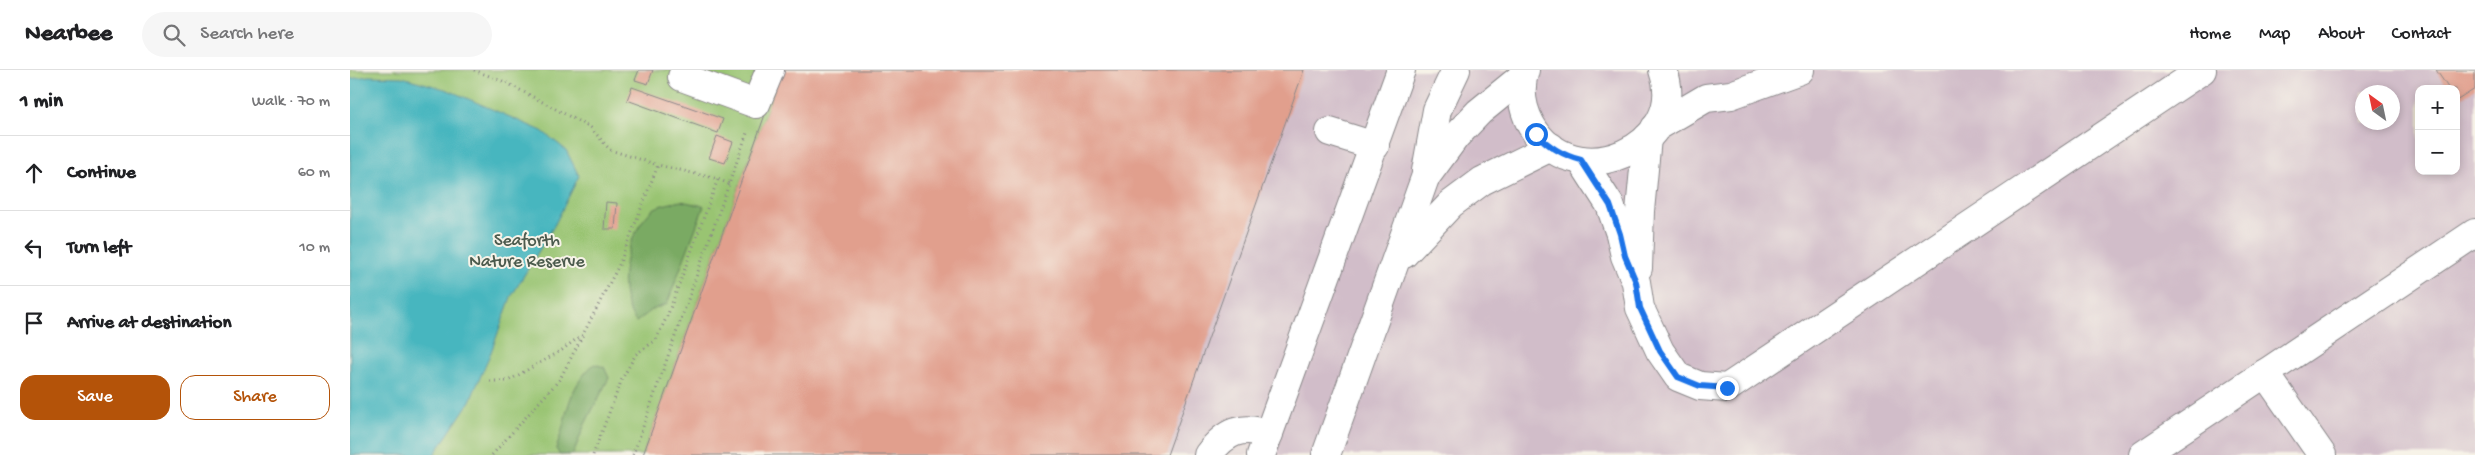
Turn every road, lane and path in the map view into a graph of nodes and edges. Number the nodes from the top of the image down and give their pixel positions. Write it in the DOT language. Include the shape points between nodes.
graph roads {
  1 [pos="474,70"];
  2 [pos="770,70"];
  3 [pos="1401,70"];
  4 [pos="1456,70"];
  5 [pos="1663,70"];
  6 [pos="1736,70"];
  7 [pos="1800,70"];
  8 [pos="2202,70"];
  9 [pos="1524,74"];
  10 [pos="682,77"];
  11 [pos="1768,82"];
  12 [pos="756,104"];
  13 [pos="1330,132"];
  14 [pos="1651,133"];
  15 [pos="1375,146"];
  16 [pos="1551,147"];
  17 [pos="1581,160"];
  18 [pos="658,165"];
  19 [pos="1425,178"];
  20 [pos="718,179"];
  21 [pos="729,184"];
  22 [pos="2475,233"];
  23 [pos="1394,267"];
  24 [pos="1636,282"];
  25 [pos="586,332"];
  26 [pos="2265,373"];
  27 [pos="490,381"];
  28 [pos="1265,444"];
  29 [pos="492,455"];
  30 [pos="593,455"];
  31 [pos="633,455"];
  32 [pos="1208,455"];
  33 [pos="1326,455"];
  34 [pos="2143,455"];
  35 [pos="2322,455"];
  1 -- 18 [label="path" via="507,83 591,128 610,150"];
  2 -- 12 [label="lane"];
  3 -- 15 [label="lane"];
  4 -- 19 [label="lane" via="1437,110"];
  5 -- 14 [label="lane" via="1664,111"];
  6 -- 11 [label="lane"];
  7 -- 11 [label="lane"];
  8 -- 24 [label="lane" via="1727,388 1700,386 1678,377 1660,351 1640,308"];
  9 -- 16 [label="lane" via="1522,97 1526,116 1536,134"];
  9 -- 19 [label="lane" via="1456,136"];
  10 -- 12 [label="lane"];
  11 -- 14 [label="lane" via="1731,95 1706,98"];
  12 -- 21 [label="path"];
  13 -- 15 [label="lane"];
  14 -- 17 [label="lane" via="1628,153 1605,161"];
  14 -- 24 [label="lane" via="1640,211"];
  15 -- 28 [label="lane"];
  16 -- 17 [label="lane" via="1565,156"];
  16 -- 23 [label="lane" via="1482,181 1451,204"];
  17 -- 24 [label="lane" via="1610,205"];
  18 -- 20 [label="path"];
  18 -- 25 [label="path" via="619,265"];
  19 -- 23 [label="lane"];
  20 -- 21 [label="path"];
  20 -- 30 [label="path" via="668,314 656,340 636,354 622,379"];
  21 -- 31 [label="path"];
  22 -- 26 [label="lane"];
  23 -- 33 [label="lane"];
  25 -- 27 [label="path" via="508,381"];
  25 -- 29 [label="path" via="560,379"];
  26 -- 34 [label="lane"];
  26 -- 35 [label="lane"];
  28 -- 32 [label="lane" via="1253,429 1240,430 1227,436"];
}
